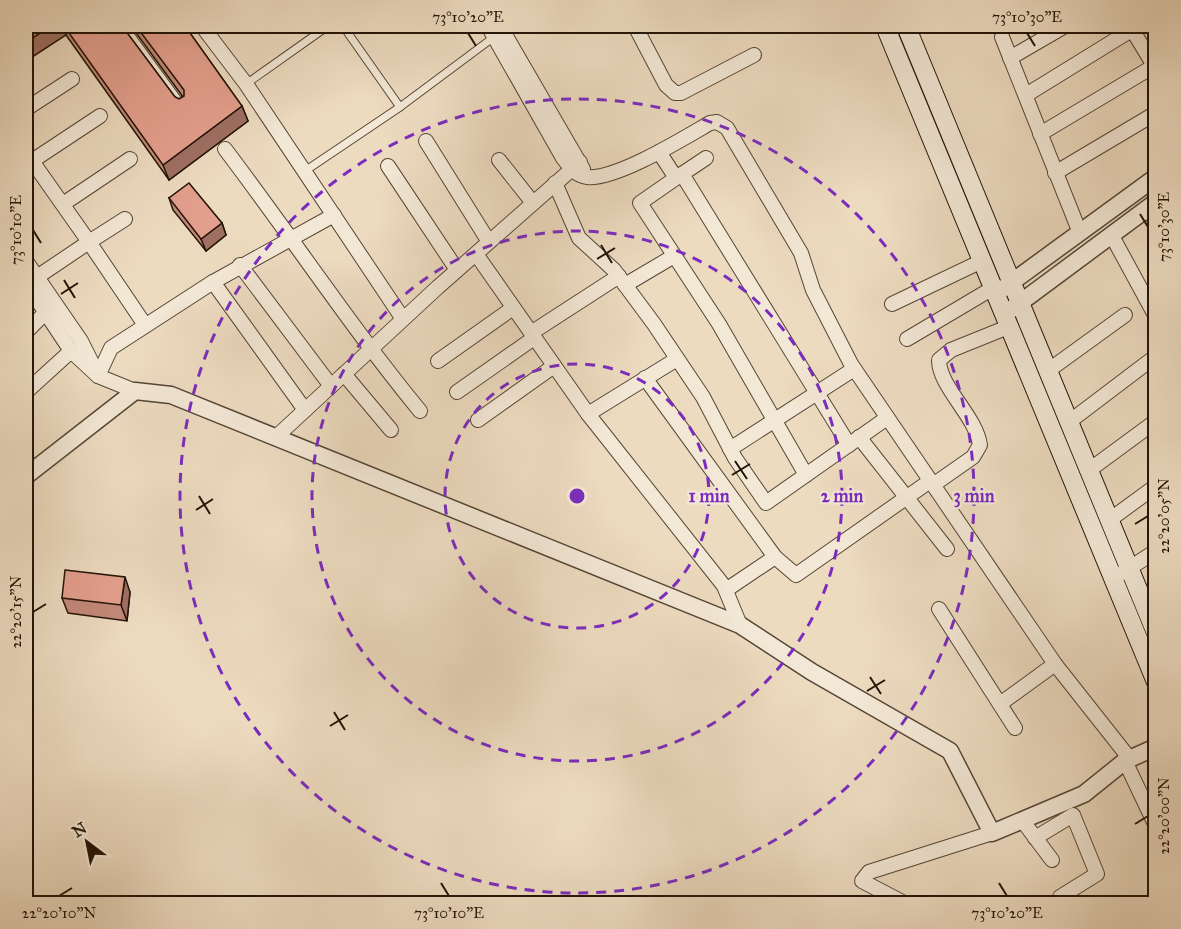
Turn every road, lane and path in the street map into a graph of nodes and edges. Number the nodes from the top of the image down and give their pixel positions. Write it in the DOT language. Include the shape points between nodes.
graph roads {
  1 [pos="124,26"];
  2 [pos="202,26"];
  3 [pos="328,26"];
  4 [pos="343,26"];
  5 [pos="517,26"];
  6 [pos="635,26"];
  7 [pos="885,26"];
  8 [pos="906,26"];
  9 [pos="1065,26"];
  10 [pos="1132,27"];
  11 [pos="496,30"];
  12 [pos="1002,37"];
  13 [pos="754,55"];
  14 [pos="1010,58"];
  15 [pos="1155,68"];
  16 [pos="72,79"];
  17 [pos="246,84"];
  18 [pos="1026,95"];
  19 [pos="400,107"];
  20 [pos="26,109"];
  21 [pos="185,109"];
  22 [pos="1155,113"];
  23 [pos="100,116"];
  24 [pos="1040,134"];
  25 [pos="426,141"];
  26 [pos="225,149"];
  27 [pos="659,152"];
  28 [pos="706,158"];
  29 [pos="28,159"];
  30 [pos="130,159"];
  31 [pos="499,160"];
  32 [pos="388,166"];
  33 [pos="575,166"];
  34 [pos="305,171"];
  35 [pos="1055,173"];
  36 [pos="679,176"];
  37 [pos="1155,177"];
  38 [pos="555,183"];
  39 [pos="533,203"];
  40 [pos="63,204"];
  41 [pos="1153,211"];
  42 [pos="334,215"];
  43 [pos="125,219"];
  44 [pos="1080,233"];
  45 [pos="1112,236"];
  46 [pos="293,240"];
  47 [pos="89,242"];
  48 [pos="489,242"];
  49 [pos="476,254"];
  50 [pos="674,256"];
  51 [pos="26,261"];
  52 [pos="982,261"];
  53 [pos="240,265"];
  54 [pos="457,270"];
  55 [pos="31,280"];
  56 [pos="622,280"];
  57 [pos="213,282"];
  58 [pos="1011,282"];
  59 [pos="994,291"];
  60 [pos="1020,303"];
  61 [pos="892,304"];
  62 [pos="513,308"];
  63 [pos="46,312"];
  64 [pos="1125,315"];
  65 [pos="1155,317"];
  66 [pos="404,319"];
  67 [pos="1006,321"];
  68 [pos="145,325"];
  69 [pos="26,332"];
  70 [pos="533,335"];
  71 [pos="907,339"];
  72 [pos="370,350"];
  73 [pos="71,351"];
  74 [pos="1155,356"];
  75 [pos="677,359"];
  76 [pos="438,361"];
  77 [pos="554,366"];
  78 [pos="854,369"];
  79 [pos="1049,370"];
  80 [pos="344,374"];
  81 [pos="99,376"];
  82 [pos="645,378"];
  83 [pos="331,386"];
  84 [pos="135,391"];
  85 [pos="26,392"];
  86 [pos="457,392"];
  87 [pos="817,393"];
  88 [pos="305,410"];
  89 [pos="420,411"];
  90 [pos="588,414"];
  91 [pos="887,418"];
  92 [pos="478,420"];
  93 [pos="773,420"];
  94 [pos="1155,421"];
  95 [pos="1069,422"];
  96 [pos="391,430"];
  97 [pos="276,436"];
  98 [pos="854,441"];
  99 [pos="730,449"];
  100 [pos="1088,471"];
  101 [pos="806,475"];
  102 [pos="26,476"];
  103 [pos="931,483"];
  104 [pos="1155,486"];
  105 [pos="906,498"];
  106 [pos="1108,521"];
  107 [pos="947,549"];
  108 [pos="1155,551"];
  109 [pos="775,558"];
  110 [pos="1120,574"];
  111 [pos="726,590"];
  112 [pos="939,609"];
  113 [pos="740,625"];
  114 [pos="1155,633"];
  115 [pos="1055,664"];
  116 [pos="1155,682"];
  117 [pos="1000,704"];
  118 [pos="1015,728"];
  119 [pos="1155,747"];
  120 [pos="1127,760"];
  121 [pos="1022,820"];
  122 [pos="1154,822"];
  123 [pos="992,833"];
  124 [pos="1035,838"];
  125 [pos="1052,861"];
  126 [pos="1060,897"];
  127 [pos="906,903"];
  1 -- 21 [label="lane"];
  2 -- 17 [label="street"];
  3 -- 17 [label="lane"];
  4 -- 19 [label="lane"];
  5 -- 11 [label="street"];
  6 -- 13 [label="street" via="666,85 675,93"];
  7 -- 52 [label="main road"];
  8 -- 58 [label="main road"];
  9 -- 14 [label="street"];
  10 -- 15 [label="street"];
  10 -- 18 [label="street"];
  11 -- 19 [label="lane"];
  11 -- 33 [label="street"];
  12 -- 14 [label="street"];
  14 -- 18 [label="street"];
  15 -- 24 [label="street"];
  16 -- 20 [label="street"];
  17 -- 34 [label="street"];
  18 -- 24 [label="street"];
  19 -- 34 [label="lane"];
  22 -- 35 [label="street"];
  23 -- 29 [label="street"];
  24 -- 35 [label="street"];
  25 -- 48 [label="street"];
  26 -- 46 [label="street"];
  27 -- 33 [label="street" via="614,171 586,177"];
  27 -- 36 [label="street"];
  27 -- 78 [label="street" via="710,123 727,128 801,254 813,290"];
  28 -- 36 [label="street"];
  29 -- 40 [label="street"];
  30 -- 40 [label="street"];
  31 -- 39 [label="street"];
  32 -- 54 [label="street"];
  33 -- 38 [label="street"];
  34 -- 42 [label="street"];
  35 -- 44 [label="street"];
  36 -- 50 [label="street" via="640,203"];
  36 -- 87 [label="street"];
  37 -- 44 [label="street"];
  38 -- 39 [label="street"];
  38 -- 56 [label="street" via="579,238"];
  39 -- 48 [label="street"];
  40 -- 47 [label="street"];
  41 -- 45 [label="street"];
  42 -- 46 [label="street"];
  42 -- 66 [label="street"];
  43 -- 47 [label="street"];
  44 -- 58 [label="street"];
  45 -- 60 [label="street"];
  45 -- 65 [label="street"];
  46 -- 53 [label="street"];
  46 -- 72 [label="street"];
  47 -- 55 [label="street"];
  47 -- 68 [label="street"];
  48 -- 49 [label="street"];
  49 -- 54 [label="street"];
  49 -- 62 [label="street"];
  50 -- 56 [label="street"];
  50 -- 93 [label="street" via="719,324"];
  51 -- 55 [label="street"];
  52 -- 59 [label="main road"];
  52 -- 61 [label="street"];
  53 -- 57 [label="street"];
  53 -- 83 [label="street"];
  54 -- 66 [label="street"];
  55 -- 63 [label="street"];
  55 -- 81 [label="street" via="81,341"];
  56 -- 70 [label="street"];
  56 -- 75 [label="street"];
  57 -- 68 [label="street"];
  57 -- 88 [label="street"];
  58 -- 59 [label="street"];
  58 -- 60 [label="main road"];
  59 -- 67 [label="main road"];
  59 -- 71 [label="street"];
  60 -- 67 [label="street"];
  60 -- 79 [label="main road"];
  62 -- 70 [label="street"];
  62 -- 76 [label="street"];
  63 -- 69 [label="street"];
  63 -- 73 [label="street"];
  64 -- 79 [label="street"];
  66 -- 72 [label="street"];
  67 -- 103 [label="street" via="939,360 980,445 974,457"];
  67 -- 110 [label="main road"];
  68 -- 81 [label="street" via="111,348"];
  70 -- 77 [label="street"];
  70 -- 86 [label="street"];
  72 -- 80 [label="street"];
  72 -- 89 [label="street"];
  73 -- 81 [label="street"];
  73 -- 85 [label="street"];
  74 -- 95 [label="street"];
  75 -- 82 [label="street"];
  75 -- 99 [label="street" via="703,397"];
  77 -- 90 [label="street"];
  77 -- 92 [label="street"];
  78 -- 87 [label="street"];
  78 -- 91 [label="street"];
  79 -- 95 [label="main road"];
  80 -- 83 [label="street"];
  80 -- 96 [label="street"];
  81 -- 84 [label="street"];
  82 -- 90 [label="street"];
  82 -- 109 [label="street"];
  83 -- 88 [label="street"];
  84 -- 97 [label="street" via="171,395"];
  84 -- 102 [label="street"];
  87 -- 93 [label="street"];
  87 -- 98 [label="street"];
  88 -- 97 [label="street"];
  90 -- 111 [label="street"];
  91 -- 98 [label="street"];
  91 -- 103 [label="street"];
  93 -- 99 [label="street"];
  93 -- 101 [label="street"];
  94 -- 100 [label="street"];
  95 -- 100 [label="main road"];
  97 -- 113 [label="street"];
  98 -- 101 [label="street"];
  98 -- 105 [label="street"];
  99 -- 101 [label="street" via="766,503"];
  100 -- 106 [label="main road"];
  103 -- 105 [label="street"];
  103 -- 115 [label="street"];
  104 -- 106 [label="street"];
  105 -- 107 [label="street"];
  105 -- 109 [label="street" via="796,574"];
  106 -- 110 [label="main road"];
  108 -- 110 [label="street"];
  109 -- 111 [label="street"];
  110 -- 114 [label="main road"];
  110 -- 116 [label="main road"];
  111 -- 113 [label="street"];
  112 -- 117 [label="street"];
  113 -- 123 [label="street" via="812,672 950,751"];
  115 -- 117 [label="street"];
  115 -- 120 [label="street"];
  117 -- 118 [label="street"];
  119 -- 120 [label="street"];
  120 -- 121 [label="street" via="1084,794"];
  120 -- 122 [label="street"];
  121 -- 123 [label="street"];
  121 -- 124 [label="street"];
  123 -- 127 [label="street" via="869,872 863,878 869,887"];
  124 -- 125 [label="street"];
  124 -- 126 [label="street" via="1073,815 1097,874"];
}
